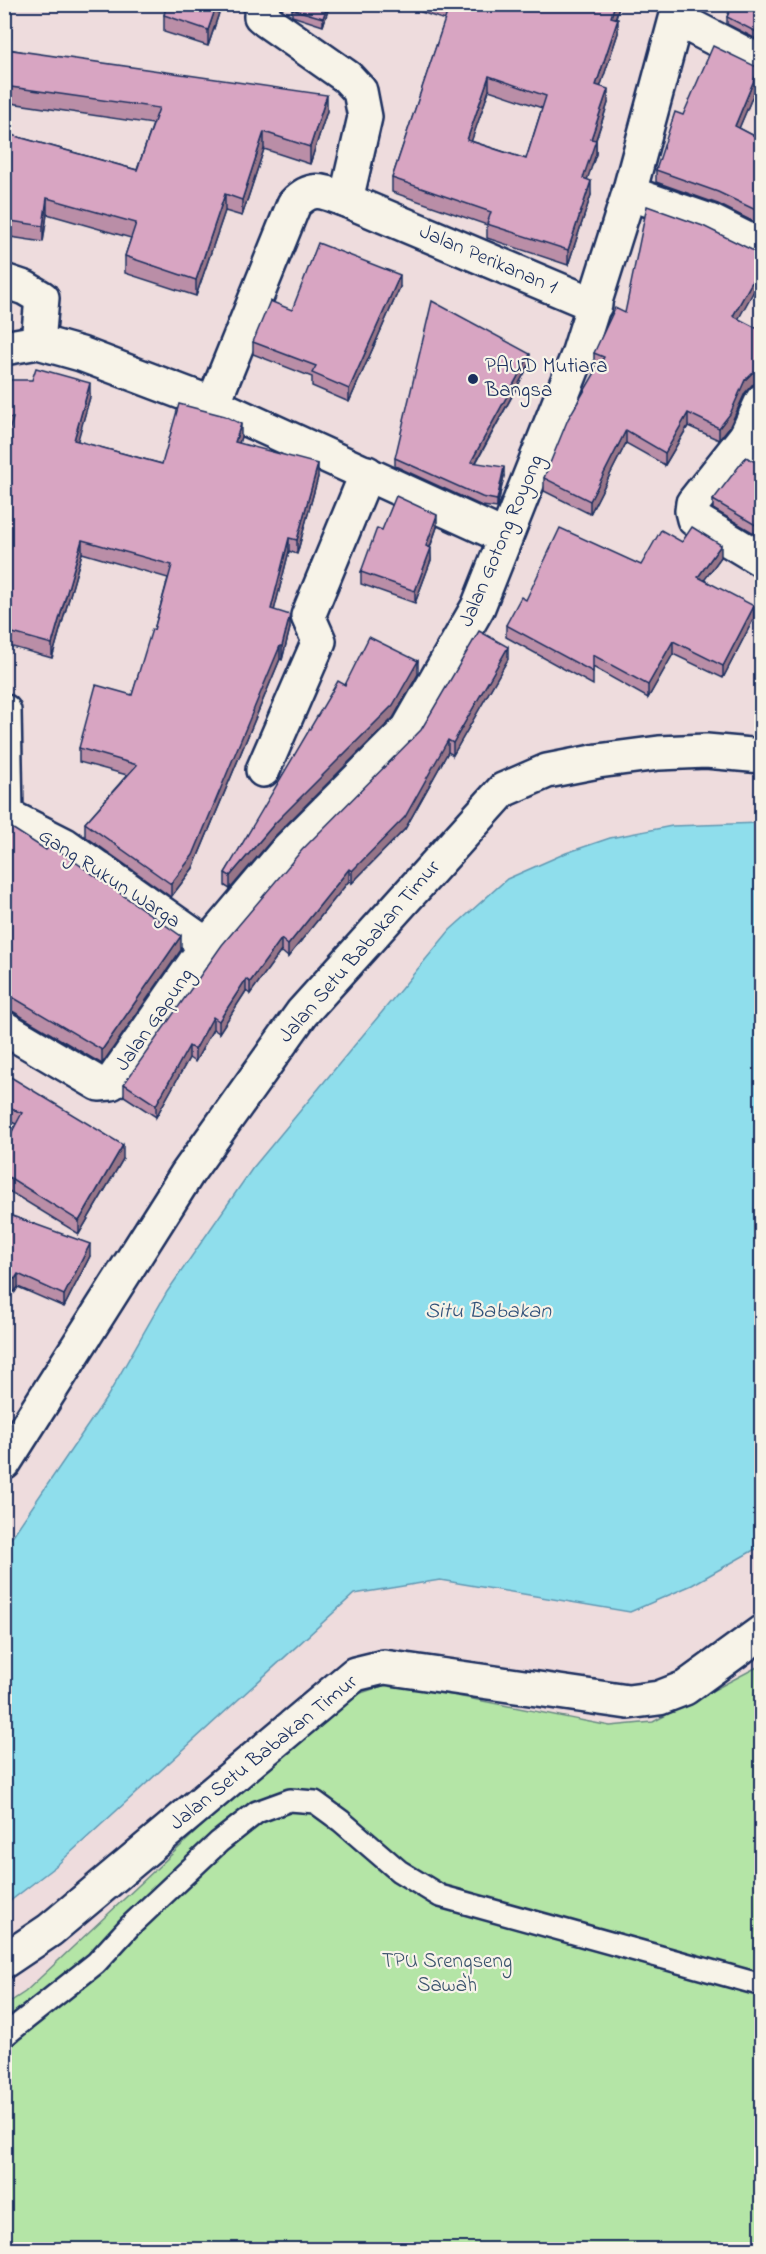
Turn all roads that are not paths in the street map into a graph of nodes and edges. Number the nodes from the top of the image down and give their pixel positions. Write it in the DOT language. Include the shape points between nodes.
graph roads {
  1 [pos="262,4"];
  2 [pos="678,11"];
  3 [pos="762,63"];
  4 [pos="629,193"];
  5 [pos="346,200"];
  6 [pos="762,248"];
  7 [pos="4,281"];
  8 [pos="595,305"];
  9 [pos="38,342"];
  10 [pos="4,348"];
  11 [pos="762,401"];
  12 [pos="213,404"];
  13 [pos="754,446"];
  14 [pos="367,473"];
  15 [pos="505,537"];
  16 [pos="762,560"];
  17 [pos="4,711"];
  18 [pos="762,756"];
  19 [pos="263,770"];
  20 [pos="207,945"];
  21 [pos="4,1028"];
  22 [pos="4,1463"];
  23 [pos="762,1632"];
  24 [pos="4,1961"];
  25 [pos="762,1985"];
  26 [pos="4,2036"];
  1 -- 5 [label="street" via="261,16 347,77 360,92 365,117"];
  2 -- 3 [label="street"];
  2 -- 4 [label="street"];
  4 -- 6 [label="street" via="710,221"];
  4 -- 8 [label="street"];
  5 -- 8 [label="street, Jalan Perikanan 1"];
  5 -- 12 [label="street, Jalan Perikanan 1" via="317,190 303,195 294,204"];
  7 -- 9 [label="street" via="42,298"];
  8 -- 15 [label="street, Jalan Gotong Royong"];
  9 -- 10 [label="street"];
  9 -- 12 [label="street" via="81,354"];
  11 -- 13 [label="street"];
  12 -- 14 [label="street"];
  13 -- 16 [label="street" via="693,503 692,511 694,519"];
  14 -- 15 [label="street"];
  14 -- 19 [label="street" via="308,616 319,641"];
  15 -- 20 [label="street, Jalan Gotong Royong" via="477,607 408,729 288,849"];
  17 -- 20 [label="street, Gang Rukun Warga" via="6,815 65,845"];
  18 -- 22 [label="street, Jalan Setu Babakan Timur" via="706,751 639,755 547,771 503,790 302,1013 187,1174"];
  20 -- 21 [label="street, Jalan Gapung" via="111,1083 99,1084"];
  23 -- 24 [label="street, Jalan Setu Babakan Timur" via="685,1688 659,1698 628,1702 384,1667 355,1674 50,1930"];
  25 -- 26 [label="lane" via="440,1896 399,1871 315,1803 290,1800 257,1812 219,1842 96,1963"];
}
